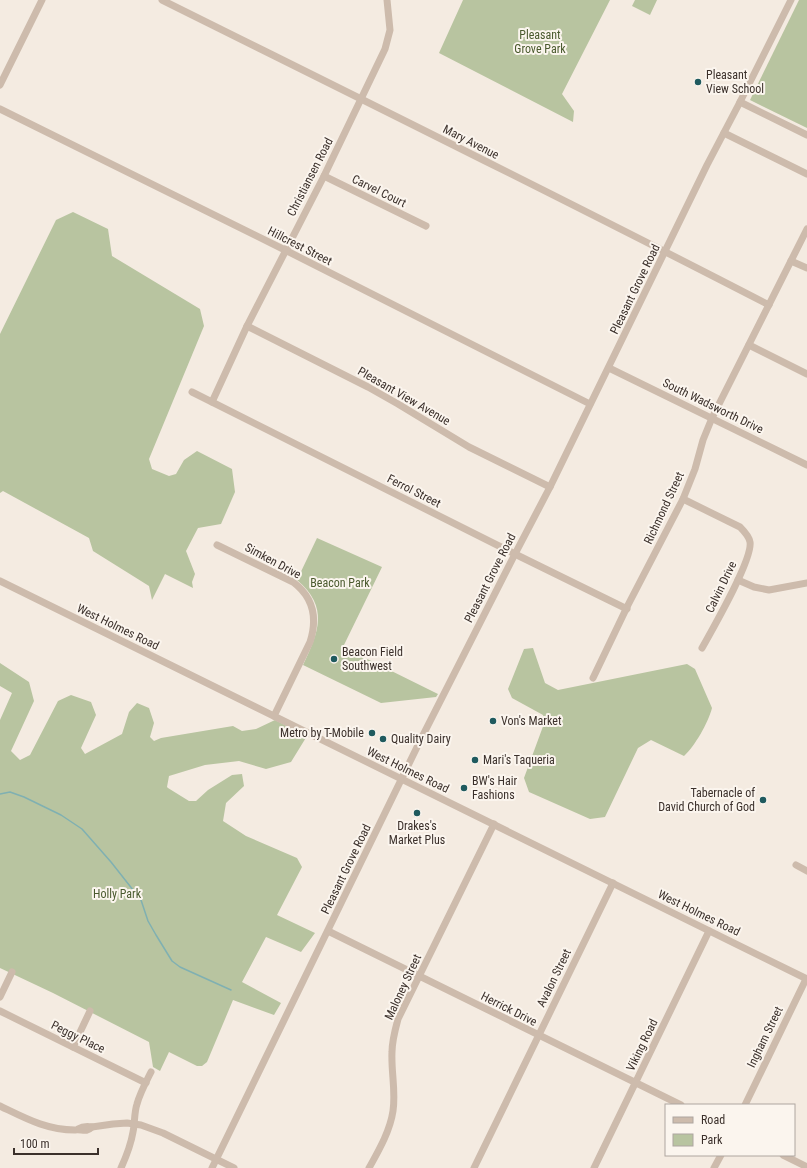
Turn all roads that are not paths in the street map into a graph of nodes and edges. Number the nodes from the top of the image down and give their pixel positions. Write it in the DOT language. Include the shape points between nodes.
graph roads {
  1 [pos="42,0"];
  2 [pos="162,0"];
  3 [pos="387,0"];
  4 [pos="791,0"];
  5 [pos="0,85"];
  6 [pos="361,98"];
  7 [pos="740,102"];
  8 [pos="0,108"];
  9 [pos="724,133"];
  10 [pos="807,135"];
  11 [pos="807,174"];
  12 [pos="324,176"];
  13 [pos="426,226"];
  14 [pos="807,229"];
  15 [pos="285,250"];
  16 [pos="665,252"];
  17 [pos="791,260"];
  18 [pos="807,268"];
  19 [pos="769,306"];
  20 [pos="247,326"];
  21 [pos="749,345"];
  22 [pos="609,368"];
  23 [pos="807,374"];
  24 [pos="192,392"];
  25 [pos="212,402"];
  26 [pos="590,404"];
  27 [pos="712,418"];
  28 [pos="807,464"];
  29 [pos="550,487"];
  30 [pos="682,499"];
  31 [pos="217,545"];
  32 [pos="515,554"];
  33 [pos="738,580"];
  34 [pos="0,581"];
  35 [pos="807,583"];
  36 [pos="627,609"];
  37 [pos="702,648"];
  38 [pos="593,678"];
  39 [pos="274,716"];
  40 [pos="402,779"];
  41 [pos="494,824"];
  42 [pos="796,866"];
  43 [pos="807,871"];
  44 [pos="612,883"];
  45 [pos="328,931"];
  46 [pos="709,931"];
  47 [pos="12,972"];
  48 [pos="420,976"];
  49 [pos="806,979"];
  50 [pos="0,997"];
  51 [pos="0,1011"];
  52 [pos="90,1011"];
  53 [pos="538,1035"];
  54 [pos="73,1047"];
  55 [pos="151,1072"];
  56 [pos="146,1083"];
  57 [pos="636,1083"];
  58 [pos="679,1104"];
  59 [pos="745,1104"];
  60 [pos="0,1106"];
  61 [pos="134,1124"];
  62 [pos="720,1156"];
  63 [pos="785,1156"];
  64 [pos="216,1159"];
  65 [pos="807,1167"];
  66 [pos="121,1168"];
  67 [pos="212,1168"];
  68 [pos="234,1168"];
  69 [pos="370,1168"];
  70 [pos="474,1168"];
  71 [pos="594,1168"];
  72 [pos="714,1168"];
  1 -- 5 [label="street"];
  2 -- 6 [label="street, Mary Avenue"];
  3 -- 6 [label="street, Christiansen Road" via="390,30 388,38"];
  4 -- 7 [label="street, Pleasant Grove Road"];
  6 -- 12 [label="street, Christiansen Road"];
  6 -- 16 [label="street, Mary Avenue"];
  7 -- 9 [label="street, Pleasant Grove Road"];
  7 -- 10 [label="street"];
  8 -- 15 [label="street, Hillcrest Street"];
  9 -- 11 [label="street"];
  9 -- 16 [label="street, Pleasant Grove Road"];
  12 -- 13 [label="street, Carvel Court"];
  12 -- 15 [label="street, Christiansen Road"];
  14 -- 17 [label="street"];
  15 -- 20 [label="street, Christiansen Road"];
  15 -- 26 [label="street, Hillcrest Street"];
  16 -- 19 [label="street, Mary Avenue"];
  16 -- 22 [label="street, Pleasant Grove Road"];
  17 -- 18 [label="street"];
  17 -- 19 [label="street"];
  19 -- 21 [label="street, Richmond Street"];
  20 -- 25 [label="street, Christiansen Road"];
  20 -- 29 [label="street, Pleasant View Avenue" via="368,387 469,447"];
  21 -- 23 [label="street"];
  21 -- 27 [label="street, Richmond Street"];
  22 -- 26 [label="street, Pleasant Grove Road"];
  22 -- 27 [label="street, South Wadsworth Drive"];
  24 -- 25 [label="street, Ferrol Street"];
  25 -- 32 [label="street, Ferrol Street"];
  26 -- 29 [label="street, Pleasant Grove Road"];
  27 -- 28 [label="street, South Wadsworth Drive"];
  27 -- 30 [label="street, Richmond Street"];
  29 -- 32 [label="street, Pleasant Grove Road"];
  30 -- 33 [label="street, Calvin Drive" via="740,527 746,533 750,542 749,553"];
  30 -- 36 [label="street, Richmond Street"];
  31 -- 39 [label="street, Simken Drive" via="293,582 302,589 313,609 313,634"];
  32 -- 36 [label="street, Ferrol Street"];
  32 -- 40 [label="street, Pleasant Grove Road"];
  33 -- 35 [label="street" via="769,590"];
  33 -- 37 [label="street, Calvin Drive"];
  34 -- 39 [label="street, West Holmes Road"];
  36 -- 38 [label="street, Richmond Street"];
  39 -- 40 [label="street, West Holmes Road"];
  40 -- 41 [label="street, West Holmes Road"];
  40 -- 45 [label="street, Pleasant Grove Road"];
  41 -- 44 [label="street, West Holmes Road"];
  41 -- 48 [label="street, Maloney Street"];
  42 -- 43 [label="street"];
  44 -- 46 [label="street, West Holmes Road"];
  44 -- 53 [label="street, Avalon Street"];
  45 -- 48 [label="street, Herrick Drive"];
  45 -- 64 [label="street, Pleasant Grove Road"];
  46 -- 49 [label="street, West Holmes Road"];
  46 -- 57 [label="street, Viking Road"];
  47 -- 50 [label="street"];
  48 -- 53 [label="street, Herrick Drive"];
  48 -- 69 [label="street, Maloney Street" via="395,1030 392,1054 393,1110 386,1134"];
  49 -- 59 [label="street, Ingham Street"];
  51 -- 54 [label="street, Peggy Place"];
  52 -- 54 [label="street"];
  53 -- 57 [label="street, Herrick Drive"];
  53 -- 70 [label="street, Avalon Street"];
  54 -- 56 [label="street, Peggy Place"];
  55 -- 56 [label="street"];
  56 -- 61 [label="street" via="137,1104"];
  57 -- 58 [label="street, Herrick Drive"];
  57 -- 71 [label="street, Viking Road"];
  60 -- 61 [label="street" via="40,1125 66,1130 83,1132 92,1127"];
  61 -- 64 [label="street" via="163,1133"];
  61 -- 66 [label="street" via="134,1132"];
  62 -- 72 [label="street"];
  63 -- 65 [label="street"];
  64 -- 67 [label="street, Pleasant Grove Road"];
  64 -- 68 [label="street"];
}
